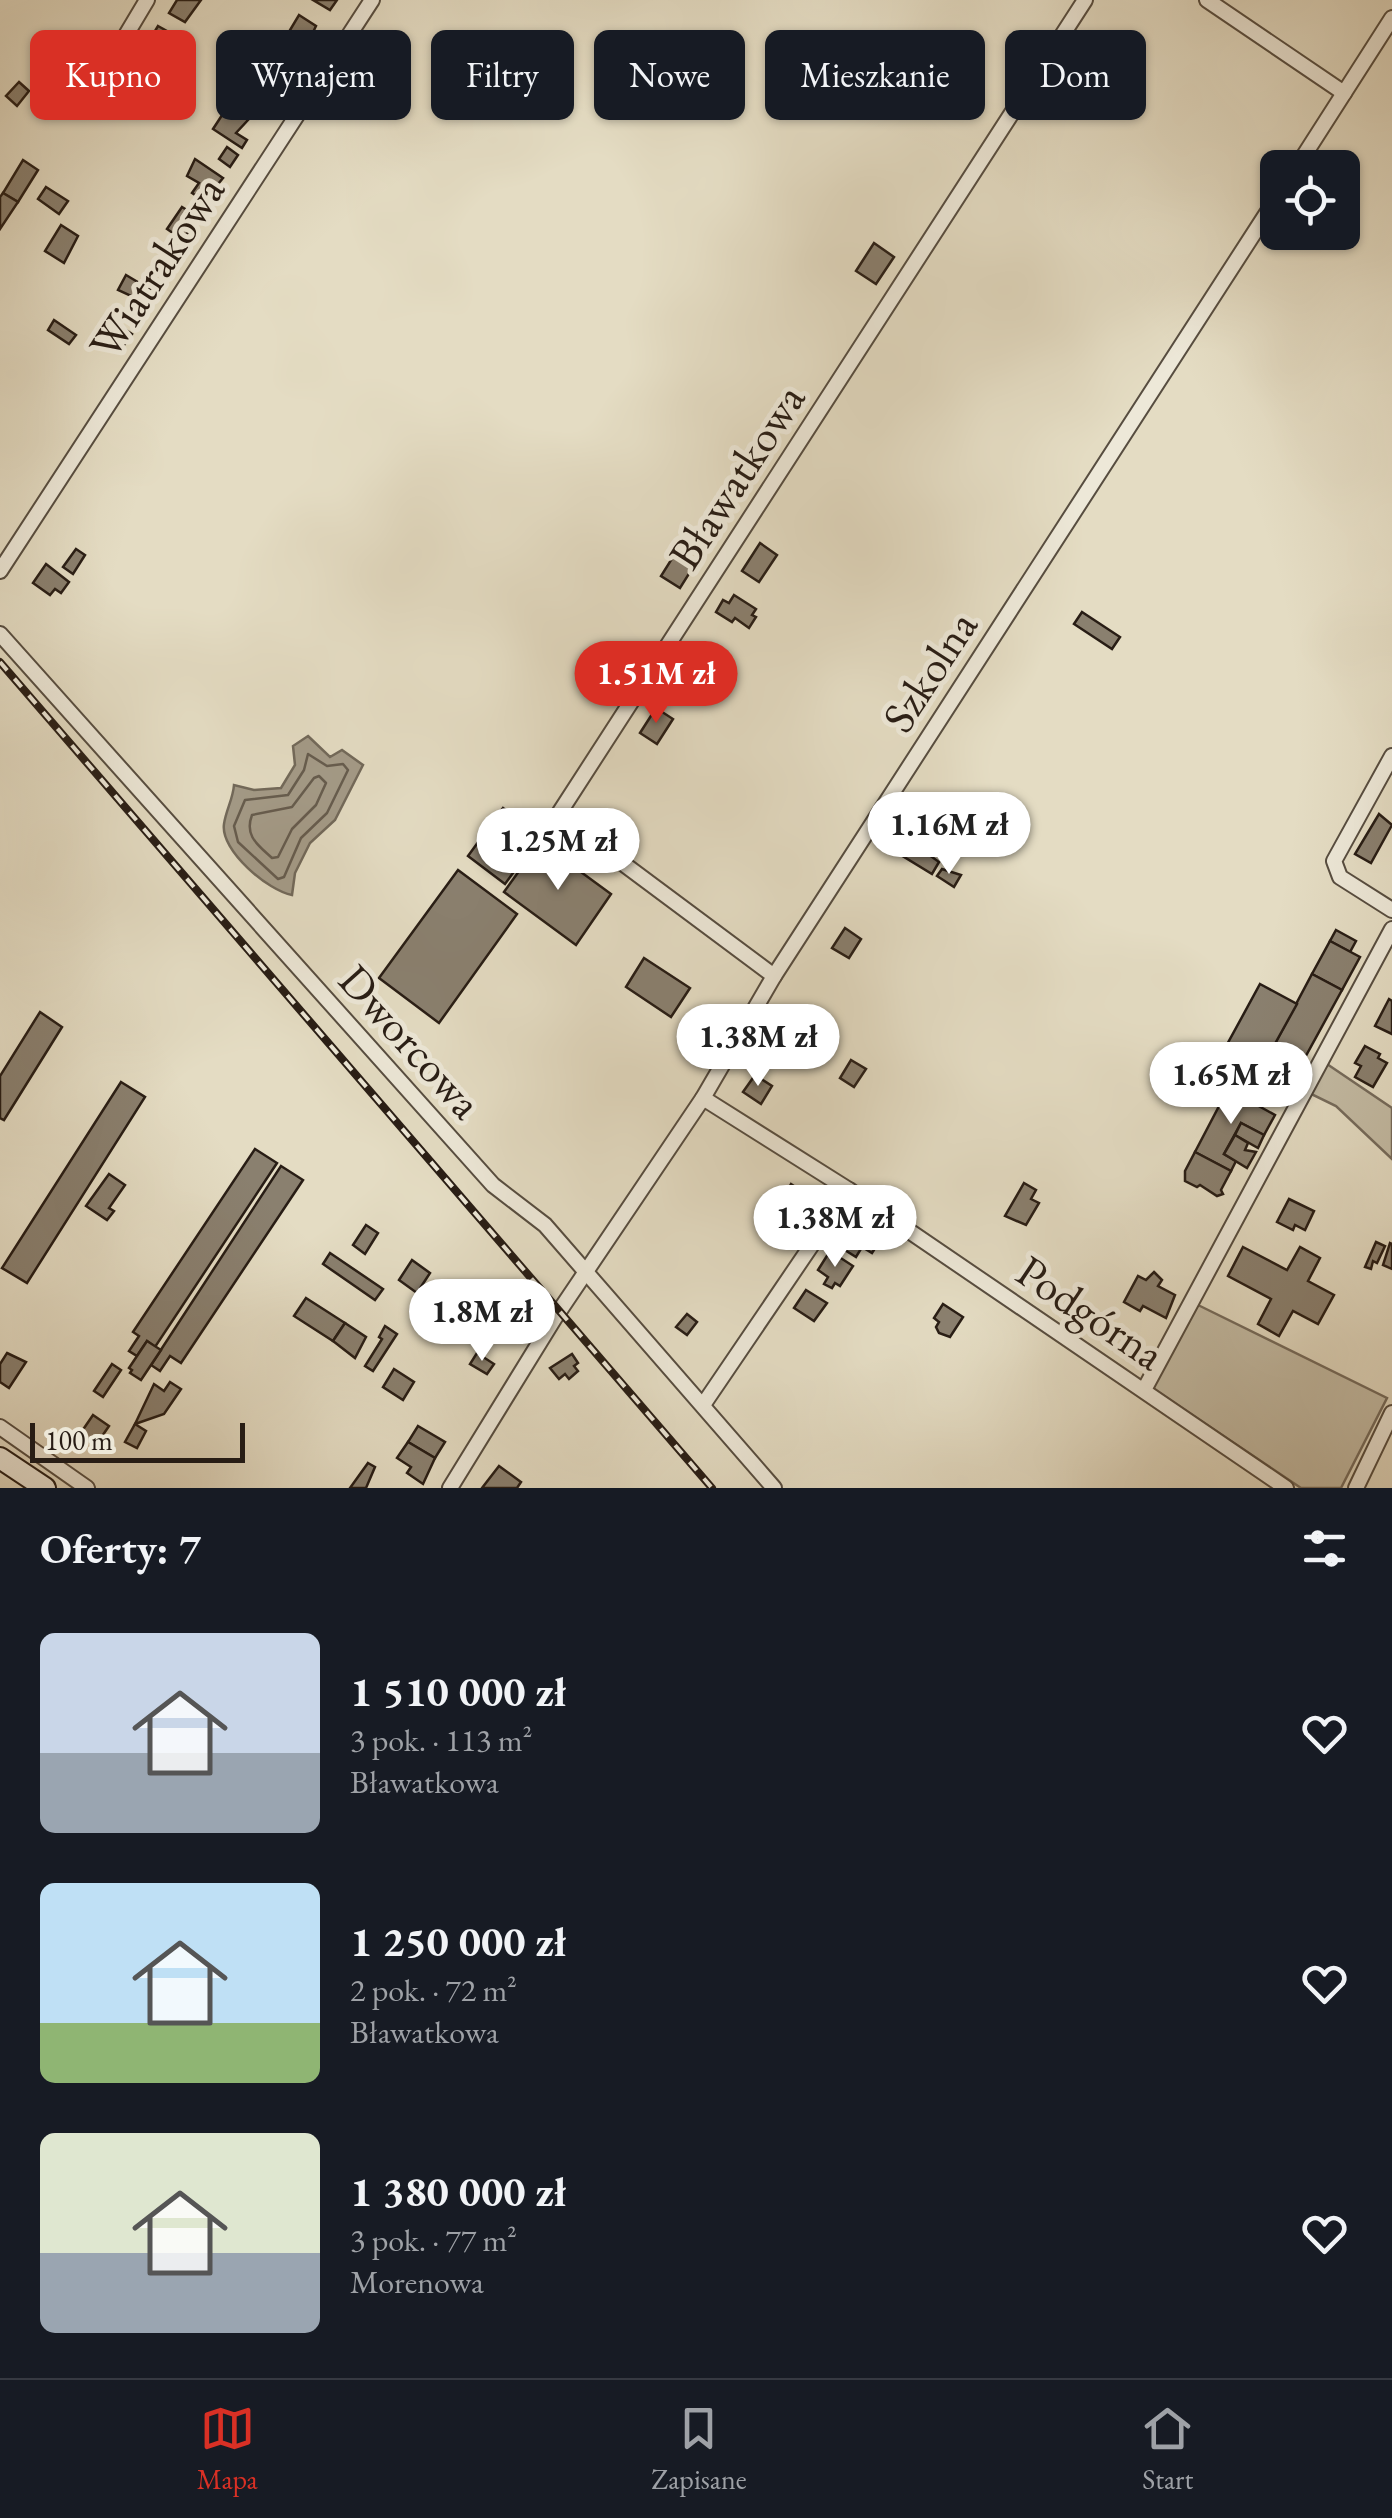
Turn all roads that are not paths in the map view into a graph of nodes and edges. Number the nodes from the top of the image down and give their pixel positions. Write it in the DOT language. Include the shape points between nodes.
graph roads {
  1 [pos="147,0"];
  2 [pos="372,0"];
  3 [pos="1085,0"];
  4 [pos="1207,0"];
  5 [pos="1392,18"];
  6 [pos="129,30"];
  7 [pos="1344,93"];
  8 [pos="1308,150"];
  9 [pos="1260,224"];
  10 [pos="0,571"];
  11 [pos="0,634"];
  12 [pos="1392,756"];
  13 [pos="1392,910"];
  14 [pos="1392,929"];
  15 [pos="774,976"];
  16 [pos="703,1098"];
  17 [pos="849,1190"];
  18 [pos="586,1274"];
  19 [pos="1144,1390"];
  20 [pos="703,1405"];
  21 [pos="1392,1413"];
  22 [pos="0,1427"];
  23 [pos="0,1458"];
  24 [pos="45,1488"];
  25 [pos="87,1488"];
  26 [pos="450,1488"];
  27 [pos="774,1488"];
  28 [pos="1286,1488"];
  29 [pos="1356,1488"];
  1 -- 6 [label="street"];
  2 -- 10 [label="street, Wiatrakowa"];
  3 -- 15 [label="street, Bławatkowa" via="558,815"];
  4 -- 7 [label="street"];
  5 -- 7 [label="street"];
  7 -- 8 [label="street"];
  9 -- 15 [label="street, Szkolna"];
  11 -- 18 [label="street, Dworcowa" via="484,1175 545,1225"];
  12 -- 13 [label="street" via="1334,861 1340,877"];
  14 -- 19 [label="street"];
  15 -- 16 [label="street, Szkolna"];
  16 -- 17 [label="street, Podgórna"];
  16 -- 18 [label="street, Szkolna"];
  17 -- 19 [label="street, Podgórna"];
  17 -- 20 [label="street"];
  18 -- 20 [label="street, Dworcowa"];
  18 -- 26 [label="street, Szkolna"];
  19 -- 28 [label="street, Podgórna"];
  20 -- 27 [label="street, Dworcowa"];
  21 -- 29 [label="street"];
  22 -- 25 [label="street"];
  23 -- 24 [label="main road"];
}
